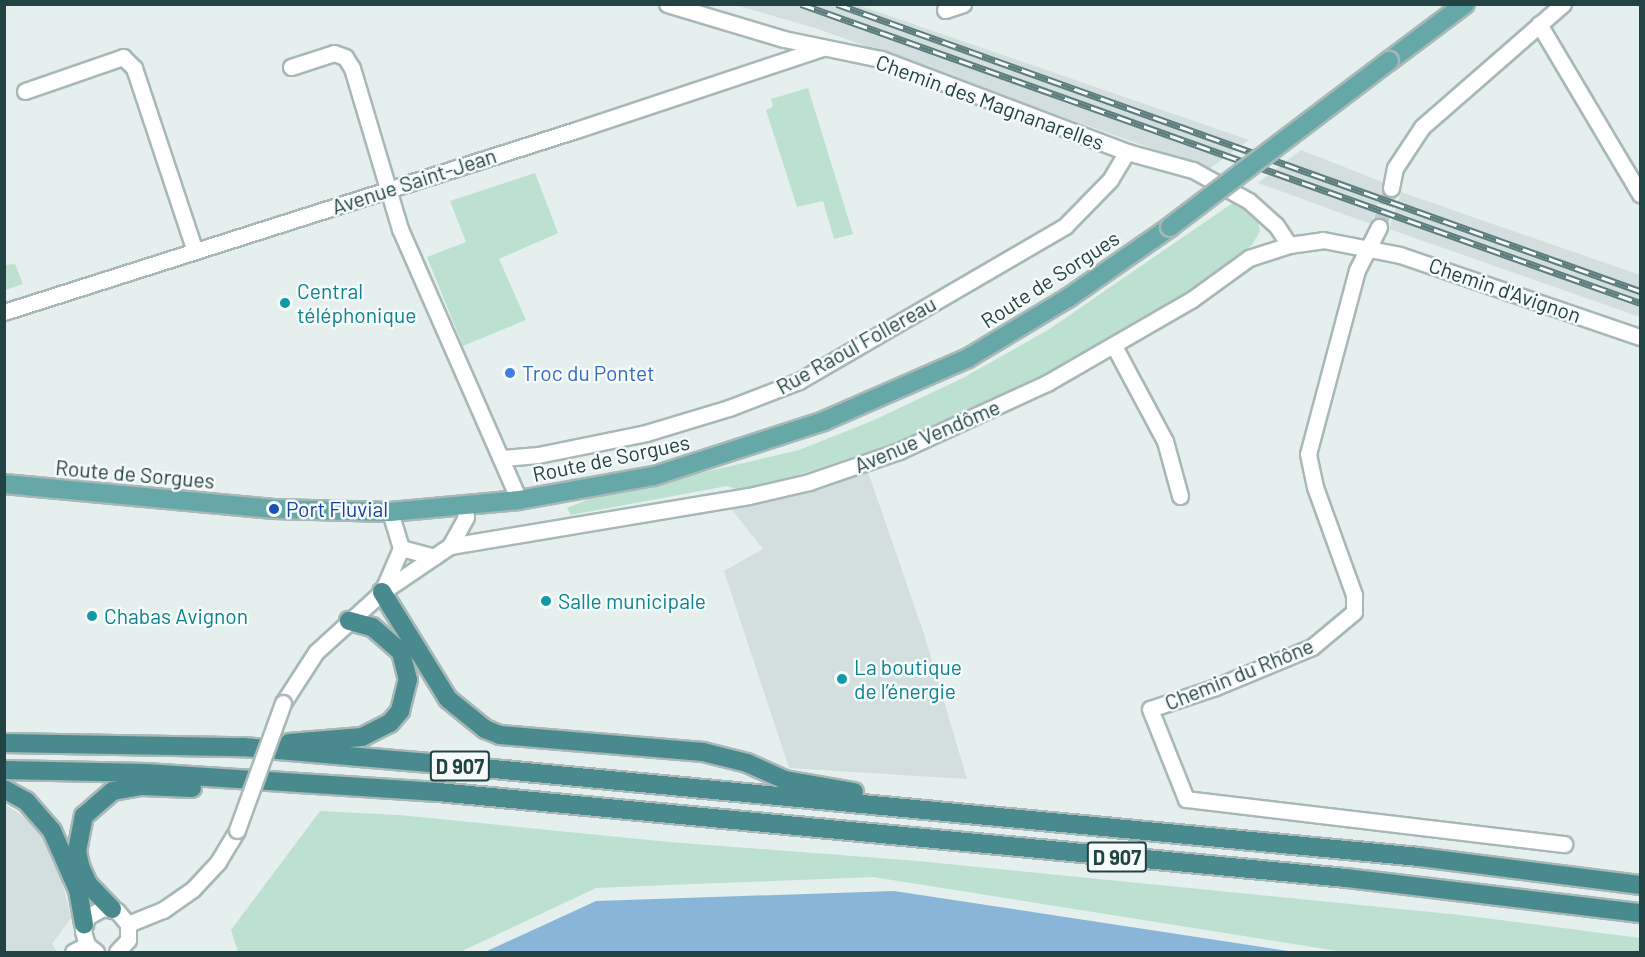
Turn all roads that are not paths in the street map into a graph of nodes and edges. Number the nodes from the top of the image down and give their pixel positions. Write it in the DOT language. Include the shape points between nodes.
graph roads {
  1 [pos="667,4"];
  2 [pos="963,4"];
  3 [pos="1465,4"];
  4 [pos="1563,4"];
  5 [pos="945,10"];
  6 [pos="1539,24"];
  7 [pos="822,48"];
  8 [pos="291,67"];
  9 [pos="25,91"];
  10 [pos="1127,152"];
  11 [pos="1391,188"];
  12 [pos="389,190"];
  13 [pos="1641,194"];
  14 [pos="1379,227"];
  15 [pos="1288,245"];
  16 [pos="1368,248"];
  17 [pos="195,251"];
  18 [pos="4,312"];
  19 [pos="1641,337"];
  20 [pos="1114,346"];
  21 [pos="503,458"];
  22 [pos="4,484"];
  23 [pos="1180,496"];
  24 [pos="519,500"];
  25 [pos="463,506"];
  26 [pos="390,512"];
  27 [pos="450,546"];
  28 [pos="401,548"];
  29 [pos="434,557"];
  30 [pos="382,592"];
  31 [pos="349,621"];
  32 [pos="4,743"];
  33 [pos="243,747"];
  34 [pos="4,770"];
  35 [pos="4,789"];
  36 [pos="438,792"];
  37 [pos="914,808"];
  38 [pos="1564,844"];
  39 [pos="1641,885"];
  40 [pos="112,909"];
  41 [pos="1641,913"];
  42 [pos="84,924"];
  43 [pos="128,924"];
  44 [pos="92,949"];
  45 [pos="73,952"];
  46 [pos="117,952"];
  1 -- 7 [label="street, Chemin des Magnanarelles"];
  2 -- 5 [label="street"];
  3 -- 24 [label="main road, Route de Sorgues, bridge" via="1170,227 1068,298 968,358 885,396 740,450 654,476"];
  4 -- 6 [label="street"];
  6 -- 11 [label="street" via="1422,127 1395,168"];
  6 -- 13 [label="street"];
  7 -- 10 [label="street, Chemin des Magnanarelles" via="881,60"];
  7 -- 12 [label="street, Avenue Saint-Jean"];
  8 -- 12 [label="street" via="334,53 345,57 352,68"];
  9 -- 17 [label="street" via="123,57 134,68"];
  10 -- 15 [label="street, Chemin des Magnanarelles" via="1193,170 1250,201 1276,225"];
  10 -- 21 [label="street, Rue Raoul Follereau" via="1110,180 1065,226 799,381 729,408 646,433 538,455"];
  12 -- 17 [label="street, Avenue Saint-Jean"];
  12 -- 21 [label="street" via="405,240"];
  14 -- 16 [label="street, Chemin du Rhône"];
  15 -- 16 [label="street, Avenue Vendôme" via="1323,240"];
  15 -- 20 [label="street, Avenue Vendôme" via="1249,258 1191,300"];
  16 -- 19 [label="street, Chemin d'Avignon" via="1451,270"];
  16 -- 38 [label="street, Chemin du Rhône" via="1357,270 1308,454 1315,487 1354,595 1354,612 1312,648 1150,709 1186,799"];
  17 -- 18 [label="street, Avenue Saint-Jean"];
  20 -- 23 [label="street" via="1165,441"];
  20 -- 27 [label="street, Avenue Vendôme" via="979,416 899,451 809,482 749,496"];
  21 -- 24 [label="street"];
  22 -- 26 [label="main road, Route de Sorgues" via="274,509"];
  24 -- 25 [label="main road, Route de Sorgues"];
  25 -- 26 [label="main road, Route de Sorgues"];
  25 -- 27 [label="street" via="466,517"];
  26 -- 28 [label="street"];
  27 -- 29 [label="street"];
  28 -- 29 [label="street"];
  28 -- 30 [label="street"];
  29 -- 30 [label="street"];
  30 -- 31 [label="street"];
  30 -- 37 [label="highway" via="448,699 492,732 703,752 747,763 785,780 868,794"];
  31 -- 33 [label="highway" via="372,627 401,652 408,680 400,711 390,723 362,737"];
  31 -- 43 [label="street, bridge" via="316,652 283,704 237,830 218,862 194,889 163,910"];
  32 -- 33 [label="highway, D 907"];
  33 -- 37 [label="highway, D 907"];
  34 -- 36 [label="highway, D 907" via="145,773"];
  35 -- 42 [label="highway" via="26,801 52,831 78,890"];
  36 -- 40 [label="highway" via="142,786 113,791 84,816 76,851 88,884"];
  36 -- 41 [label="highway, D 907" via="1357,879"];
  37 -- 39 [label="highway, D 907" via="1566,873"];
  40 -- 42 [label="street" via="94,911"];
  40 -- 43 [label="street"];
  42 -- 44 [label="street"];
  43 -- 46 [label="street" via="128,940"];
  44 -- 45 [label="street"];
}
